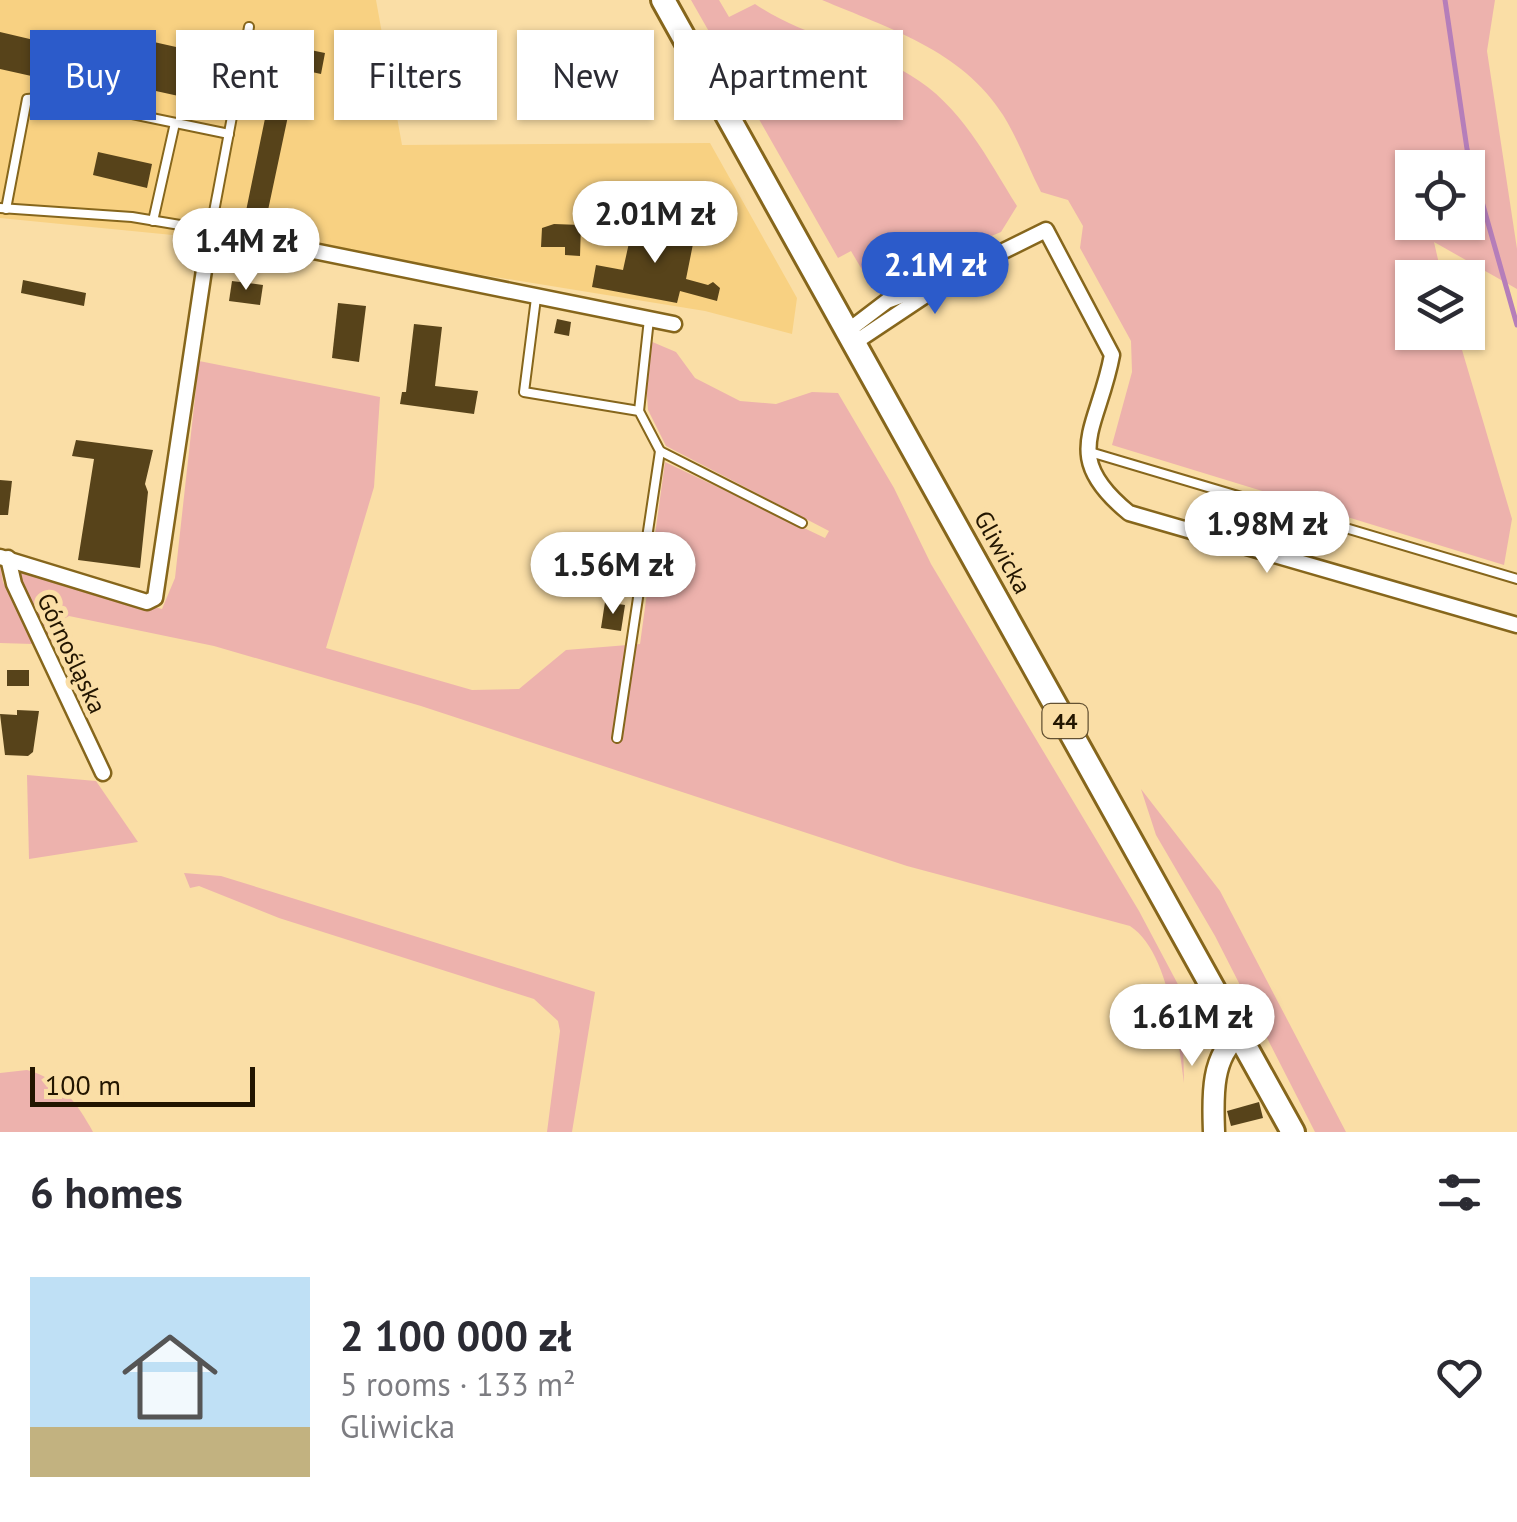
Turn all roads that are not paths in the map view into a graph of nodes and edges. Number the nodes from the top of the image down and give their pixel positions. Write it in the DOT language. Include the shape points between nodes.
graph roads {
  1 [pos="663,0"];
  2 [pos="248,28"];
  3 [pos="175,122"];
  4 [pos="228,134"];
  5 [pos="3,208"];
  6 [pos="153,221"];
  7 [pos="211,224"];
  8 [pos="536,298"];
  9 [pos="649,319"];
  10 [pos="674,324"];
  11 [pos="847,339"];
  12 [pos="639,411"];
  13 [pos="1087,451"];
  14 [pos="660,452"];
  15 [pos="802,523"];
  16 [pos="4,558"];
  17 [pos="1517,578"];
  18 [pos="1517,625"];
  19 [pos="617,738"];
  20 [pos="103,773"];
  21 [pos="1238,1036"];
  22 [pos="1214,1132"];
  23 [pos="1292,1132"];
  1 -- 11 [label="main road, Gliwicka / 44"];
  2 -- 4 [label="lane"];
  3 -- 4 [label="lane"];
  3 -- 5 [label="lane" via="50,97 27,99"];
  3 -- 6 [label="lane"];
  4 -- 7 [label="lane"];
  5 -- 6 [label="lane"];
  6 -- 7 [label="lane"];
  7 -- 8 [label="street"];
  7 -- 16 [label="street" via="155,598 147,602"];
  8 -- 9 [label="street"];
  8 -- 12 [label="lane" via="524,392"];
  9 -- 10 [label="street"];
  9 -- 12 [label="lane"];
  11 -- 13 [label="street" via="887,301 1046,230 1112,355"];
  11 -- 21 [label="main road, Gliwicka / 44"];
  12 -- 14 [label="lane"];
  13 -- 17 [label="lane"];
  13 -- 18 [label="street" via="1099,489 1129,512"];
  14 -- 15 [label="lane"];
  14 -- 19 [label="lane"];
  16 -- 20 [label="street, Górnośląska"];
  21 -- 22 [label="street" via="1216,1077"];
  21 -- 23 [label="main road, Gliwicka / 44"];
}
